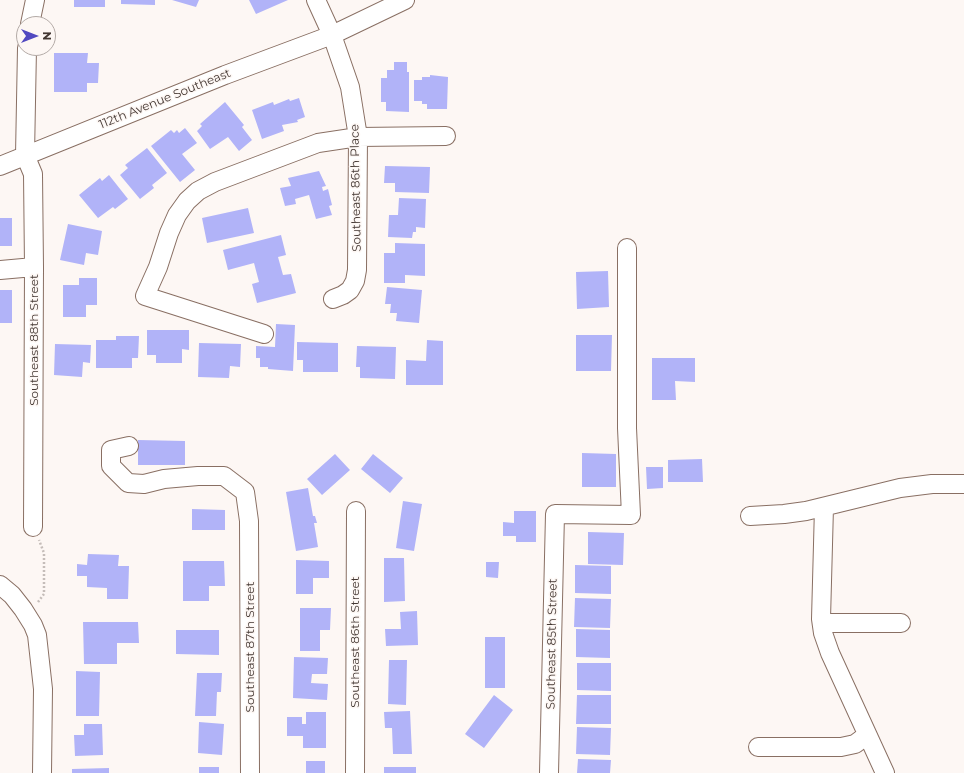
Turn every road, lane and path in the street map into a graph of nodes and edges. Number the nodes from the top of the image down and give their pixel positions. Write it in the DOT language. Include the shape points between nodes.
graph roads {
  1 [pos="35,0"];
  2 [pos="316,0"];
  3 [pos="405,0"];
  4 [pos="32,16"];
  5 [pos="332,34"];
  6 [pos="27,56"];
  7 [pos="446,136"];
  8 [pos="358,137"];
  9 [pos="25,155"];
  10 [pos="0,166"];
  11 [pos="627,248"];
  12 [pos="34,267"];
  13 [pos="0,270"];
  14 [pos="334,299"];
  15 [pos="264,334"];
  16 [pos="129,446"];
  17 [pos="964,484"];
  18 [pos="824,507"];
  19 [pos="356,511"];
  20 [pos="750,516"];
  21 [pos="33,527"];
  22 [pos="0,585"];
  23 [pos="27,615"];
  24 [pos="822,623"];
  25 [pos="900,623"];
  26 [pos="867,735"];
  27 [pos="758,746"];
  28 [pos="42,773"];
  29 [pos="250,773"];
  30 [pos="355,773"];
  31 [pos="549,773"];
  32 [pos="885,773"];
  1 -- 4 [label="street"];
  2 -- 5 [label="street, Southeast 86th Place"];
  3 -- 5 [label="street, 112th Avenue Southeast"];
  5 -- 8 [label="street, Southeast 86th Place" via="350,87"];
  5 -- 9 [label="street, 112th Avenue Southeast"];
  6 -- 9 [label="street"];
  7 -- 8 [label="street"];
  8 -- 14 [label="street, Southeast 86th Place" via="357,270 350,290"];
  8 -- 15 [label="street" via="318,143 215,182 198,190 177,215 145,296"];
  9 -- 10 [label="street, 112th Avenue Southeast"];
  9 -- 12 [label="street, Southeast 88th Street" via="33,174"];
  11 -- 31 [label="street, Southeast 85th Street" via="627,428 631,515 555,514"];
  12 -- 13 [label="street"];
  12 -- 21 [label="street, Southeast 88th Street"];
  16 -- 29 [label="street, Southeast 87th Street" via="111,450 111,466 128,483 144,484 178,478 224,476 245,492 249,521"];
  17 -- 18 [label="street" via="900,488"];
  18 -- 20 [label="street" via="784,514"];
  18 -- 24 [label="street"];
  19 -- 30 [label="street, Southeast 86th Street"];
  21 -- 23 [label="path" via="44,553 44,594"];
  22 -- 23 [label="street" via="12,595"];
  23 -- 28 [label="street" via="37,635 42,668"];
  24 -- 25 [label="street"];
  24 -- 26 [label="street" via="830,653"];
  26 -- 27 [label="street" via="855,744 841,747"];
  26 -- 32 [label="street"];
}
